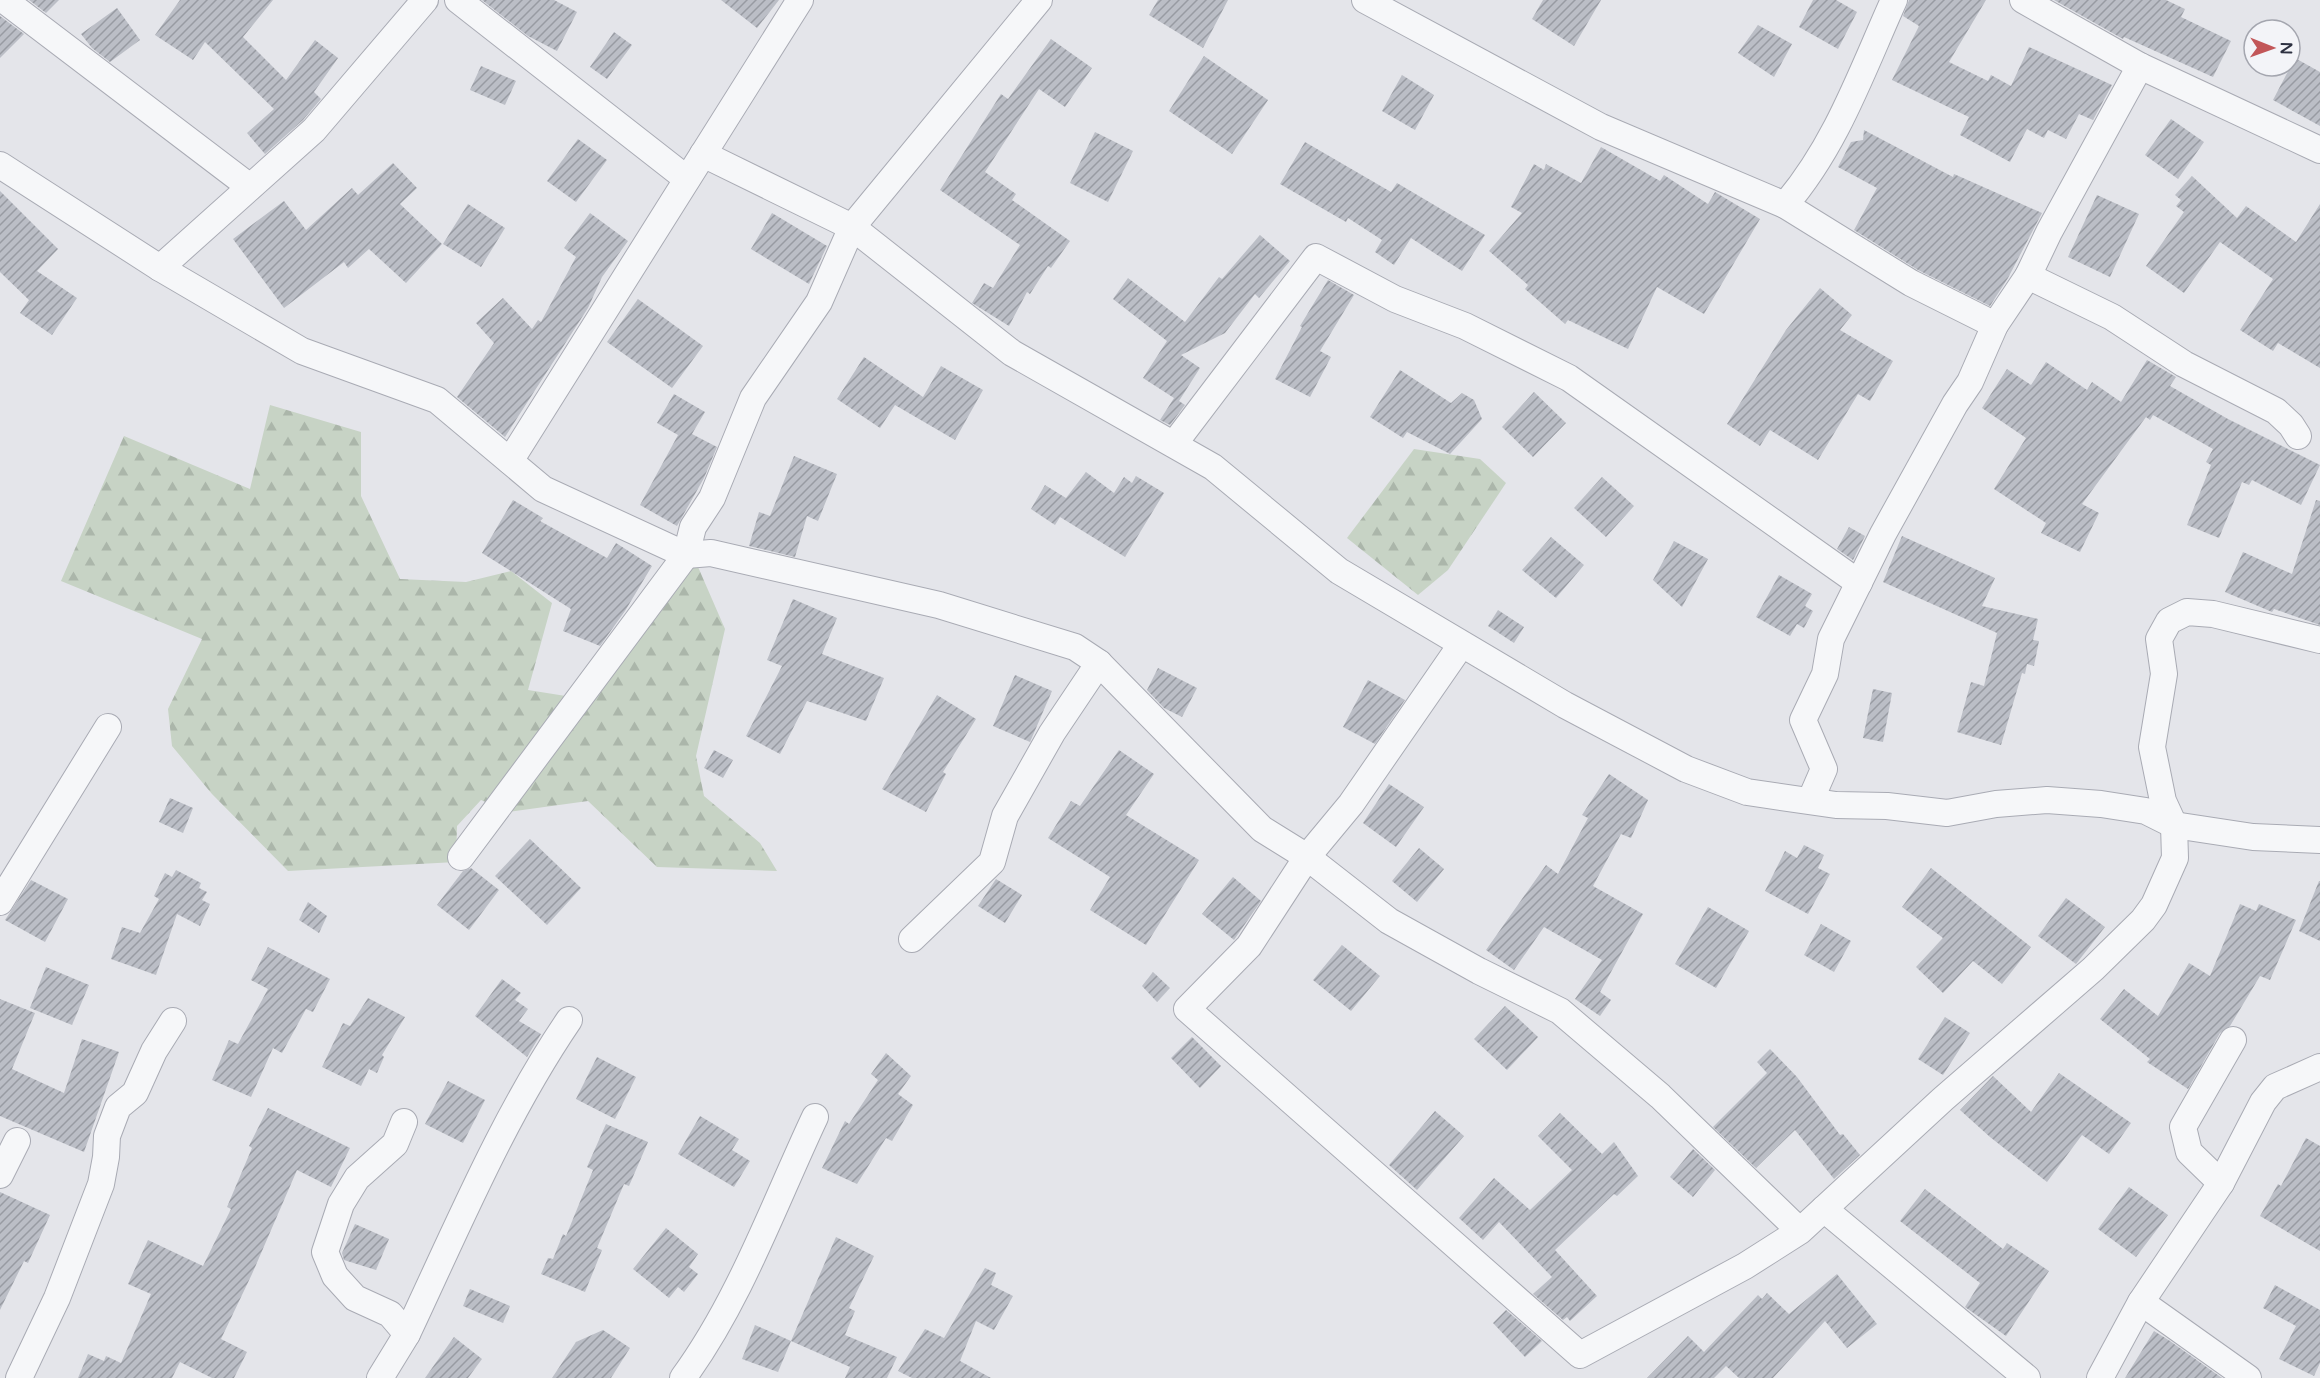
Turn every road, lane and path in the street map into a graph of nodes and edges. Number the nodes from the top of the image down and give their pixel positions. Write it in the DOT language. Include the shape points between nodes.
graph roads {
  1 [pos="4,0"];
  2 [pos="425,0"];
  3 [pos="458,0"];
  4 [pos="800,0"];
  5 [pos="1039,0"];
  6 [pos="1365,0"];
  7 [pos="1894,0"];
  8 [pos="2023,0"];
  9 [pos="2140,66"];
  10 [pos="2320,150"];
  11 [pos="703,154"];
  12 [pos="0,165"];
  13 [pos="687,179"];
  14 [pos="250,188"];
  15 [pos="1785,205"];
  16 [pos="852,227"];
  17 [pos="160,268"];
  18 [pos="2028,276"];
  19 [pos="1995,325"];
  20 [pos="2298,436"];
  21 [pos="1174,444"];
  22 [pos="510,461"];
  23 [pos="686,555"];
  24 [pos="1859,583"];
  25 [pos="2320,640"];
  26 [pos="1461,645"];
  27 [pos="1099,663"];
  28 [pos="108,727"];
  29 [pos="1811,799"];
  30 [pos="2174,825"];
  31 [pos="2320,840"];
  32 [pos="1306,857"];
  33 [pos="461,858"];
  34 [pos="0,902"];
  35 [pos="912,939"];
  36 [pos="570,1020"];
  37 [pos="173,1021"];
  38 [pos="2233,1040"];
  39 [pos="2320,1067"];
  40 [pos="815,1117"];
  41 [pos="404,1122"];
  42 [pos="17,1141"];
  43 [pos="0,1175"];
  44 [pos="2221,1183"];
  45 [pos="1824,1209"];
  46 [pos="1800,1231"];
  47 [pos="2141,1302"];
  48 [pos="407,1334"];
  49 [pos="19,1378"];
  50 [pos="380,1378"];
  51 [pos="683,1378"];
  52 [pos="2027,1378"];
  53 [pos="2100,1378"];
  54 [pos="2248,1378"];
  1 -- 14 [label="street"];
  2 -- 14 [label="street" via="314,130"];
  3 -- 13 [label="street"];
  4 -- 11 [label="street"];
  5 -- 16 [label="street"];
  6 -- 15 [label="street" via="1601,127"];
  7 -- 15 [label="street" via="1830,142 1808,179"];
  8 -- 9 [label="street"];
  9 -- 10 [label="street"];
  9 -- 18 [label="street"];
  11 -- 13 [label="street"];
  11 -- 16 [label="street"];
  12 -- 17 [label="street"];
  13 -- 22 [label="street"];
  14 -- 17 [label="street"];
  15 -- 19 [label="street" via="1911,283"];
  16 -- 21 [label="street" via="1012,353"];
  16 -- 23 [label="street" via="819,302 753,398 712,498 693,527"];
  17 -- 22 [label="street" via="302,351 437,400"];
  18 -- 19 [label="street"];
  18 -- 20 [label="street" via="2112,317 2184,364 2276,411"];
  19 -- 24 [label="street" via="1970,382"];
  21 -- 24 [label="street" via="1316,257 1395,299 1465,326 1569,378"];
  21 -- 26 [label="street" via="1213,467 1339,571"];
  22 -- 23 [label="street" via="543,489"];
  23 -- 27 [label="street" via="711,553 939,605 1075,647"];
  23 -- 33 [label="street"];
  24 -- 29 [label="street" via="1831,639 1825,674 1803,720 1824,769"];
  25 -- 30 [label="street" via="2213,614 2187,612 2169,621 2159,639 2164,674 2152,747 2163,801"];
  26 -- 29 [label="street" via="1686,769 1747,792"];
  26 -- 32 [label="street" via="1351,804"];
  27 -- 32 [label="street" via="1262,830"];
  27 -- 35 [label="street" via="1052,733 1005,816 992,862"];
  28 -- 34 [label="street"];
  29 -- 30 [label="street" via="1836,805 1947,813 2047,800 2146,811"];
  30 -- 31 [label="street" via="2253,837"];
  30 -- 45 [label="street" via="2175,858 2143,920"];
  32 -- 46 [label="street" via="1389,921 1560,1011 1660,1096"];
  32 -- 46 [label="street" via="1249,946 1187,1009 1580,1355 1745,1266"];
  36 -- 48 [label="street" via="543,1059 465,1207"];
  37 -- 49 [label="street" via="135,1093 118,1107 107,1136 101,1184 57,1298"];
  38 -- 44 [label="street" via="2183,1127 2189,1152"];
  39 -- 44 [label="street" via="2275,1087"];
  40 -- 51 [label="street" via="706,1347"];
  41 -- 48 [label="street" via="395,1144 357,1178 341,1204 325,1252 335,1276 355,1298 390,1314"];
  42 -- 43 [label="street"];
  44 -- 47 [label="street"];
  45 -- 46 [label="street"];
  45 -- 52 [label="street"];
  47 -- 53 [label="street"];
  47 -- 54 [label="street"];
  48 -- 50 [label="street"];
}
